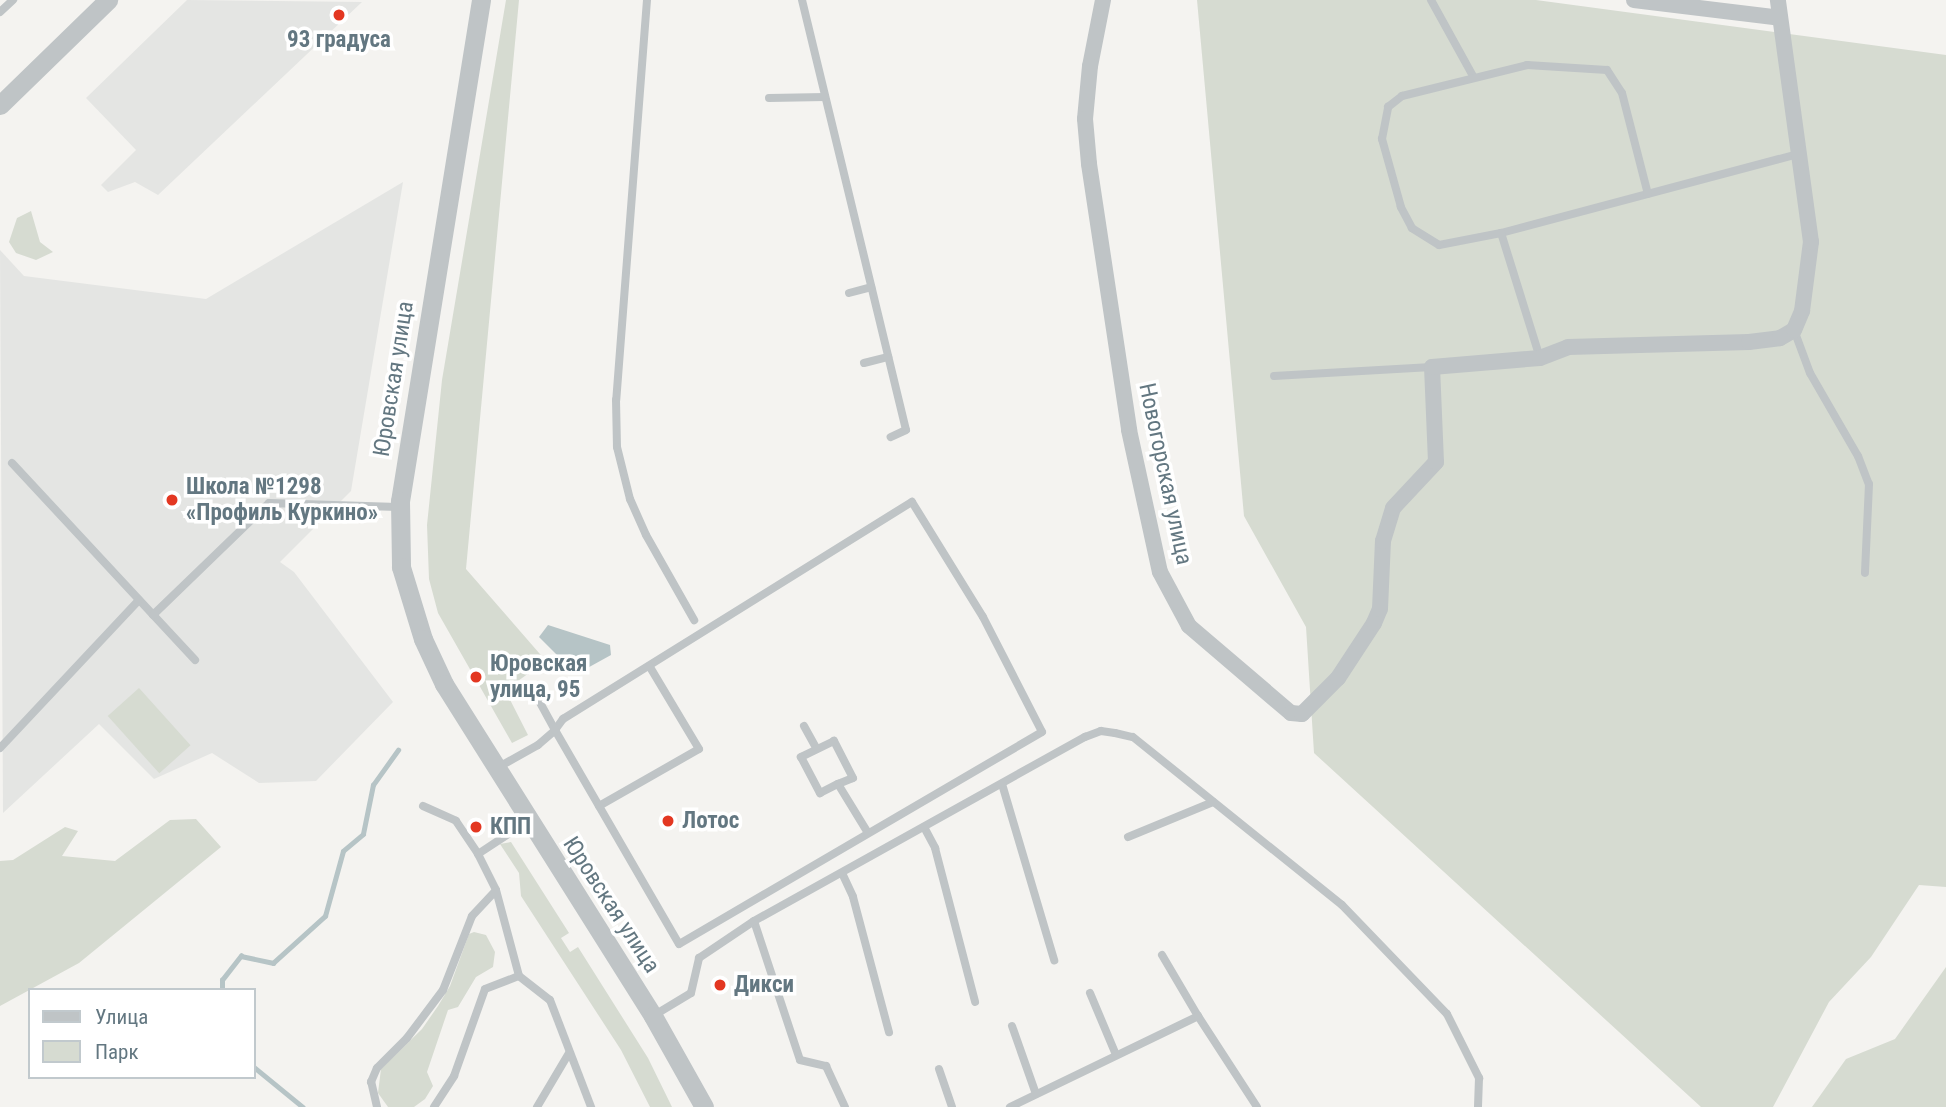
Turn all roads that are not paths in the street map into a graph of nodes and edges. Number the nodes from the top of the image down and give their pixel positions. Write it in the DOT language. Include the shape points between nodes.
graph roads {
  1 [pos="13,0"];
  2 [pos="108,0"];
  3 [pos="481,0"];
  4 [pos="647,0"];
  5 [pos="802,0"];
  6 [pos="1103,0"];
  7 [pos="1432,0"];
  8 [pos="1634,0"];
  9 [pos="1778,0"];
  10 [pos="0,12"];
  11 [pos="1780,18"];
  12 [pos="1473,76"];
  13 [pos="825,97"];
  14 [pos="769,98"];
  15 [pos="0,105"];
  16 [pos="1797,154"];
  17 [pos="1648,194"];
  18 [pos="1502,233"];
  19 [pos="871,287"];
  20 [pos="849,293"];
  21 [pos="1794,330"];
  22 [pos="888,357"];
  23 [pos="1540,358"];
  24 [pos="864,363"];
  25 [pos="1432,367"];
  26 [pos="1274,376"];
  27 [pos="891,437"];
  28 [pos="12,463"];
  29 [pos="400,508"];
  30 [pos="1865,573"];
  31 [pos="139,600"];
  32 [pos="153,615"];
  33 [pos="694,621"];
  34 [pos="195,660"];
  35 [pos="650,667"];
  36 [pos="532,688"];
  37 [pos="804,726"];
  38 [pos="555,730"];
  39 [pos="0,748"];
  40 [pos="817,749"];
  41 [pos="495,769"];
  42 [pos="838,784"];
  43 [pos="1002,784"];
  44 [pos="1213,802"];
  45 [pos="424,806"];
  46 [pos="599,806"];
  47 [pos="528,821"];
  48 [pos="925,827"];
  49 [pos="868,834"];
  50 [pos="1128,837"];
  51 [pos="478,854"];
  52 [pos="842,873"];
  53 [pos="496,890"];
  54 [pos="754,921"];
  55 [pos="1162,955"];
  56 [pos="1054,960"];
  57 [pos="519,976"];
  58 [pos="1090,993"];
  59 [pos="975,1002"];
  60 [pos="653,1016"];
  61 [pos="1198,1016"];
  62 [pos="1012,1026"];
  63 [pos="889,1032"];
  64 [pos="569,1053"];
  65 [pos="1116,1055"];
  66 [pos="939,1069"];
  67 [pos="1036,1094"];
  68 [pos="377,1107"];
  69 [pos="434,1107"];
  70 [pos="537,1107"];
  71 [pos="591,1107"];
  72 [pos="704,1107"];
  73 [pos="845,1107"];
  74 [pos="952,1107"];
  75 [pos="1010,1107"];
  76 [pos="1257,1107"];
  77 [pos="1478,1107"];
  1 -- 10 [label="lane"];
  2 -- 15 [label="street"];
  3 -- 29 [label="street, Юровская улица"];
  4 -- 33 [label="lane" via="616,400 617,447 630,499"];
  5 -- 13 [label="lane"];
  6 -- 25 [label="street, Новогорская улица" via="1085,119 1113,330 1147,524 1160,572 1189,626 1291,713 1302,714 1331,686 1380,610 1383,541 1393,508 1436,462"];
  7 -- 12 [label="lane"];
  8 -- 11 [label="street"];
  9 -- 11 [label="street"];
  11 -- 16 [label="street"];
  12 -- 17 [label="lane" via="1527,65 1607,70 1622,93"];
  12 -- 18 [label="lane" via="1402,96 1388,107 1382,139 1401,207 1412,228 1439,245"];
  13 -- 14 [label="lane"];
  13 -- 19 [label="lane"];
  16 -- 17 [label="lane"];
  16 -- 21 [label="street" via="1811,242 1802,311"];
  17 -- 18 [label="lane"];
  18 -- 23 [label="lane"];
  19 -- 20 [label="lane"];
  19 -- 22 [label="lane"];
  21 -- 23 [label="street" via="1780,338 1749,342 1568,347"];
  21 -- 30 [label="lane" via="1810,373 1858,456 1868,484"];
  22 -- 24 [label="lane"];
  22 -- 27 [label="lane" via="906,430"];
  23 -- 25 [label="street"];
  25 -- 26 [label="lane"];
  28 -- 31 [label="lane"];
  29 -- 32 [label="lane" via="269,503"];
  29 -- 41 [label="street, Юровская улица" via="401,567 416,618 444,684"];
  31 -- 32 [label="lane"];
  31 -- 39 [label="lane"];
  32 -- 34 [label="lane"];
  35 -- 38 [label="lane" via="563,719"];
  35 -- 46 [label="lane" via="699,749"];
  35 -- 49 [label="lane" via="912,502 983,617 1042,732"];
  36 -- 38 [label="lane"];
  37 -- 40 [label="lane"];
  38 -- 41 [label="lane"];
  38 -- 46 [label="lane"];
  40 -- 42 [label="lane" via="834,741 853,778"];
  40 -- 42 [label="lane" via="802,757 820,793"];
  41 -- 47 [label="street, Юровская улица"];
  42 -- 49 [label="lane"];
  43 -- 44 [label="lane" via="1101,731 1133,737"];
  43 -- 48 [label="lane"];
  43 -- 56 [label="lane"];
  44 -- 50 [label="lane"];
  44 -- 77 [label="lane" via="1342,905 1447,1014 1479,1078"];
  45 -- 51 [label="lane" via="456,821"];
  46 -- 49 [label="lane" via="679,944"];
  47 -- 51 [label="lane"];
  47 -- 60 [label="street, Юровская улица"];
  48 -- 52 [label="lane"];
  48 -- 59 [label="lane" via="935,848"];
  51 -- 53 [label="lane"];
  52 -- 54 [label="lane"];
  52 -- 63 [label="lane" via="853,897"];
  53 -- 57 [label="lane"];
  53 -- 68 [label="lane" via="472,916 443,990 407,1038 377,1068 371,1082"];
  54 -- 60 [label="lane" via="699,958 691,993"];
  54 -- 73 [label="lane" via="800,1060 827,1066"];
  55 -- 61 [label="lane"];
  57 -- 64 [label="lane" via="550,1000"];
  57 -- 69 [label="lane" via="485,989 454,1076"];
  58 -- 65 [label="lane"];
  60 -- 72 [label="street, Юровская улица"];
  61 -- 65 [label="lane"];
  61 -- 76 [label="lane"];
  62 -- 67 [label="lane"];
  64 -- 70 [label="lane"];
  64 -- 71 [label="lane"];
  65 -- 67 [label="lane"];
  66 -- 74 [label="lane"];
  67 -- 75 [label="lane"];
}
